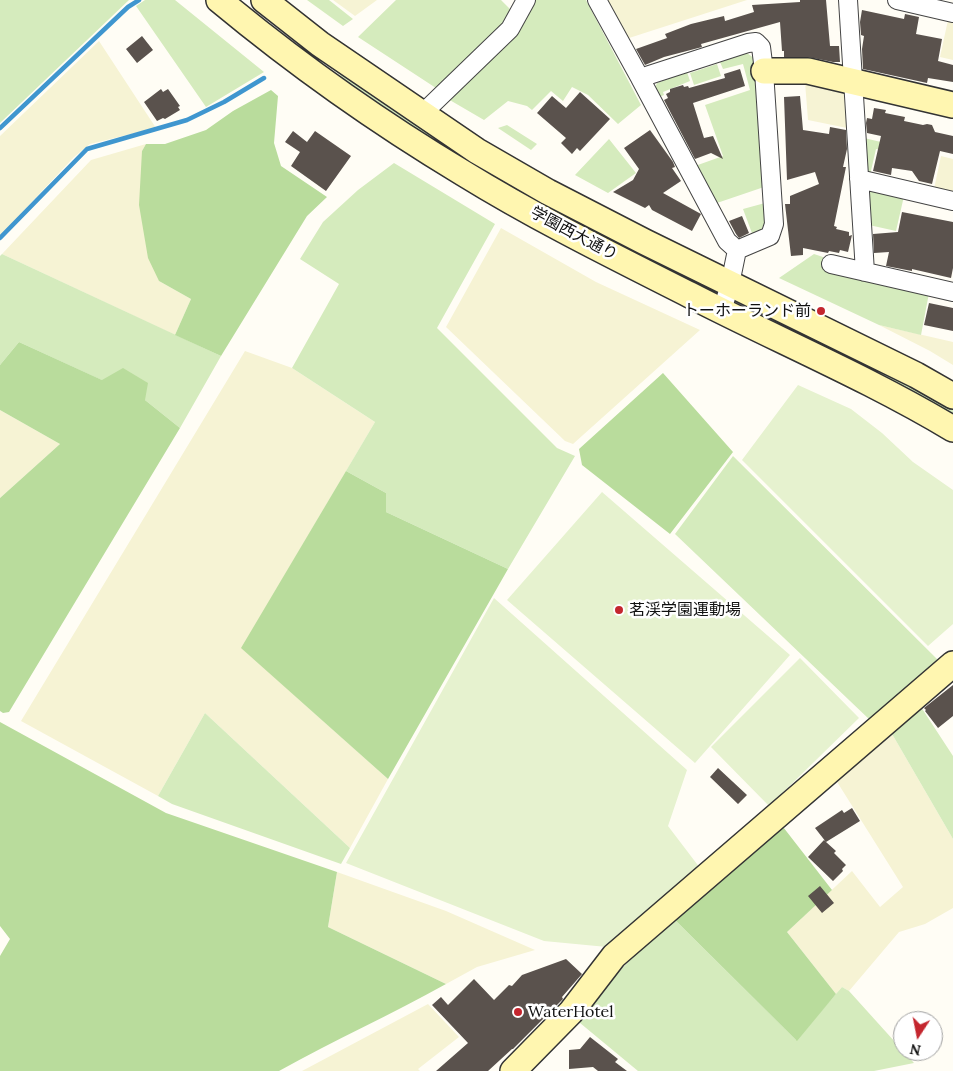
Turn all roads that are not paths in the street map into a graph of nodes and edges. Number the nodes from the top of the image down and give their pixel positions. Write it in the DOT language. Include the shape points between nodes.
graph roads {
  1 [pos="219,0"];
  2 [pos="264,0"];
  3 [pos="526,0"];
  4 [pos="597,0"];
  5 [pos="848,0"];
  6 [pos="896,0"];
  7 [pos="953,13"];
  8 [pos="764,71"];
  9 [pos="640,78"];
  10 [pos="853,81"];
  11 [pos="953,106"];
  12 [pos="422,114"];
  13 [pos="859,179"];
  14 [pos="953,201"];
  15 [pos="737,250"];
  16 [pos="832,264"];
  17 [pos="865,272"];
  18 [pos="730,284"];
  19 [pos="953,292"];
  20 [pos="722,311"];
  21 [pos="953,396"];
  22 [pos="953,429"];
  23 [pos="953,664"];
  24 [pos="513,1071"];
  1 -- 20 [label="main road, 学園西大通り" via="298,62 464,173 540,218"];
  2 -- 12 [label="main road, 学園西大通り" via="320,44"];
  3 -- 12 [label="street" via="510,29"];
  4 -- 9 [label="street"];
  5 -- 10 [label="street"];
  6 -- 7 [label="street"];
  8 -- 9 [label="street" via="761,47 756,42"];
  8 -- 10 [label="main road" via="808,71"];
  8 -- 15 [label="street" via="774,224 770,236"];
  9 -- 15 [label="street" via="727,241"];
  10 -- 11 [label="main road"];
  10 -- 13 [label="street"];
  12 -- 18 [label="main road, 学園西大通り" via="477,151 548,192"];
  13 -- 14 [label="street"];
  13 -- 17 [label="street"];
  15 -- 18 [label="street"];
  16 -- 17 [label="street"];
  17 -- 19 [label="street"];
  18 -- 20 [label="street"];
  18 -- 21 [label="main road, 学園西大通り"];
  20 -- 22 [label="main road, 学園西大通り" via="906,401"];
  23 -- 24 [label="main road" via="614,956 571,1012"];
}
